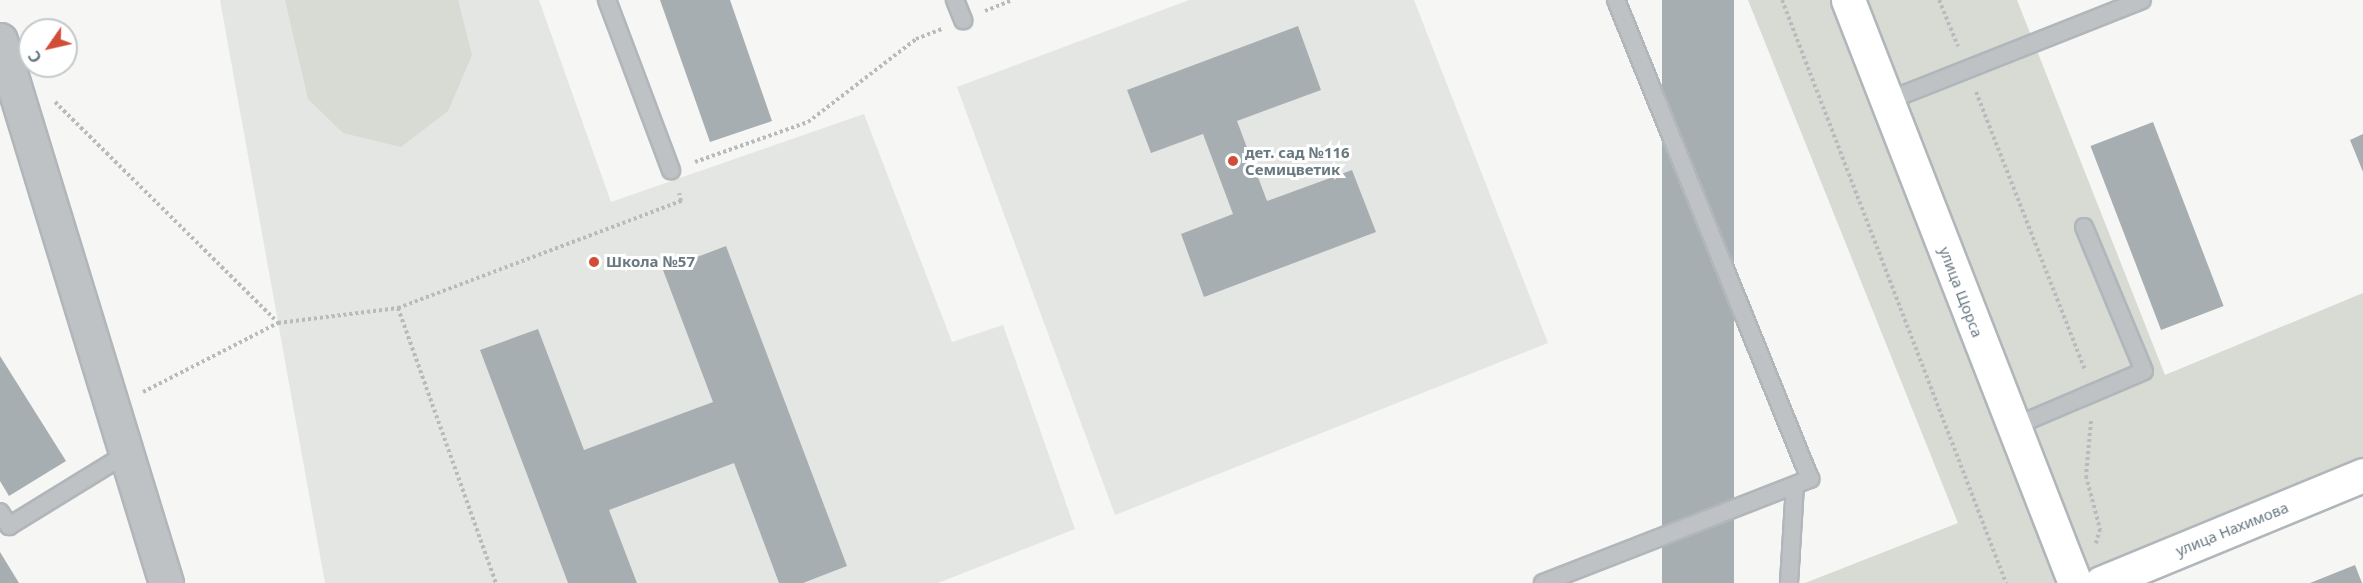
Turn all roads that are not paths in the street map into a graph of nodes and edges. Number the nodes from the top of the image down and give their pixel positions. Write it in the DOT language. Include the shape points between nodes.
graph roads {
  1 [pos="607,0"];
  2 [pos="955,0"];
  3 [pos="1616,0"];
  4 [pos="1848,0"];
  5 [pos="2142,0"];
  6 [pos="963,20"];
  7 [pos="0,40"];
  8 [pos="1887,101"];
  9 [pos="671,170"];
  10 [pos="2084,227"];
  11 [pos="2013,427"];
  12 [pos="126,454"];
  13 [pos="2363,475"];
  14 [pos="1795,486"];
  15 [pos="0,512"];
  16 [pos="166,583"];
  17 [pos="1543,583"];
  18 [pos="1789,583"];
  19 [pos="2075,583"];
  20 [pos="2101,583"];
  1 -- 9 [label="lane"];
  2 -- 6 [label="lane"];
  3 -- 14 [label="lane" via="1810,480"];
  4 -- 8 [label="street, улица Щорса"];
  5 -- 8 [label="lane"];
  7 -- 12 [label="street"];
  8 -- 11 [label="street, улица Щорса"];
  10 -- 11 [label="lane" via="2144,371"];
  11 -- 19 [label="street, улица Щорса"];
  12 -- 15 [label="lane" via="9,526"];
  12 -- 16 [label="street"];
  13 -- 20 [label="street, улица Нахимова"];
  14 -- 17 [label="lane"];
  14 -- 18 [label="lane"];
}
